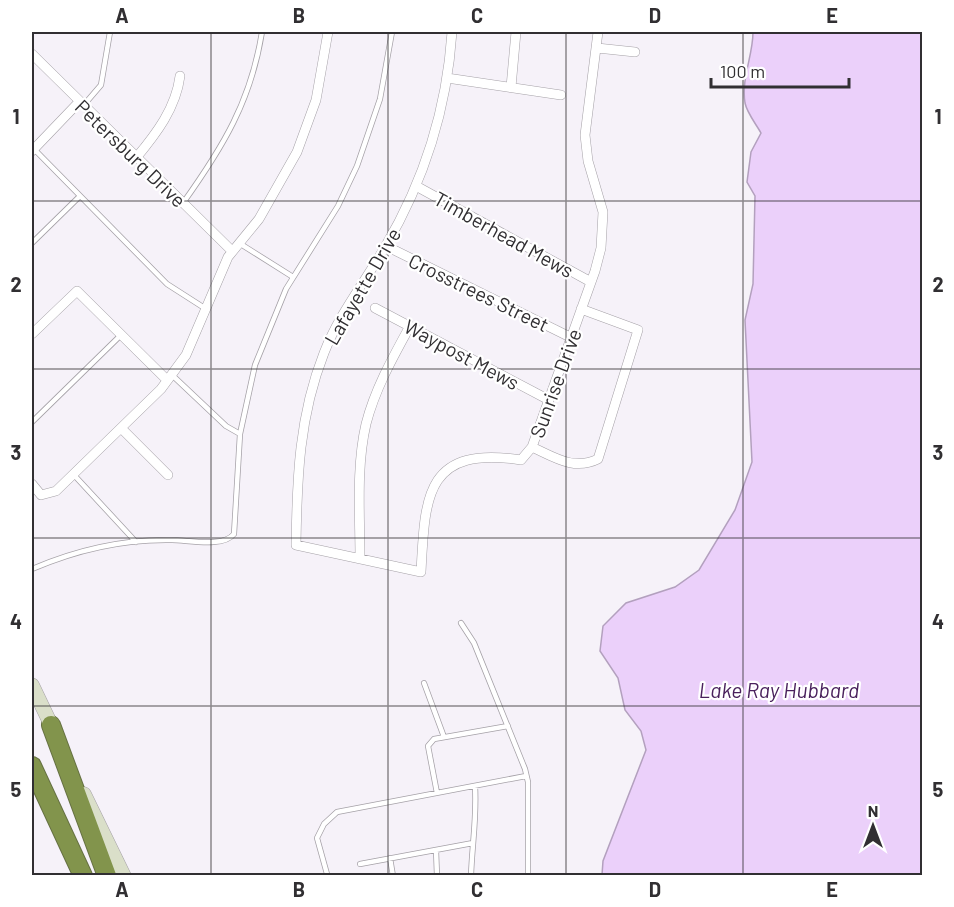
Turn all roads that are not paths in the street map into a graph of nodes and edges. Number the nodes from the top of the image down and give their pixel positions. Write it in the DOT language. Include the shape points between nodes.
graph roads {
  1 [pos="110,32"];
  2 [pos="262,32"];
  3 [pos="328,32"];
  4 [pos="393,32"];
  5 [pos="452,32"];
  6 [pos="516,32"];
  7 [pos="598,32"];
  8 [pos="597,48"];
  9 [pos="635,52"];
  10 [pos="32,54"];
  11 [pos="180,76"];
  12 [pos="447,78"];
  13 [pos="511,87"];
  14 [pos="561,95"];
  15 [pos="80,105"];
  16 [pos="32,148"];
  17 [pos="136,158"];
  18 [pos="416,186"];
  19 [pos="80,196"];
  20 [pos="183,203"];
  21 [pos="32,243"];
  22 [pos="386,246"];
  23 [pos="235,247"];
  24 [pos="293,277"];
  25 [pos="591,282"];
  26 [pos="375,308"];
  27 [pos="206,309"];
  28 [pos="581,309"];
  29 [pos="410,326"];
  30 [pos="32,334"];
  31 [pos="122,334"];
  32 [pos="572,338"];
  33 [pos="169,377"];
  34 [pos="549,400"];
  35 [pos="32,423"];
  36 [pos="121,428"];
  37 [pos="240,434"];
  38 [pos="532,447"];
  39 [pos="74,475"];
  40 [pos="168,475"];
  41 [pos="32,484"];
  42 [pos="136,542"];
  43 [pos="296,545"];
  44 [pos="360,559"];
  45 [pos="32,569"];
  46 [pos="461,623"];
  47 [pos="424,683"];
  48 [pos="32,685"];
  49 [pos="51,725"];
  50 [pos="508,726"];
  51 [pos="444,737"];
  52 [pos="32,766"];
  53 [pos="526,776"];
  54 [pos="475,786"];
  55 [pos="437,793"];
  56 [pos="473,843"];
  57 [pos="436,850"];
  58 [pos="390,858"];
  59 [pos="360,864"];
  60 [pos="326,875"];
  61 [pos="83,876"];
  62 [pos="107,876"];
  63 [pos="124,876"];
  64 [pos="393,876"];
  65 [pos="437,876"];
  66 [pos="471,876"];
  67 [pos="528,876"];
  1 -- 15 [label="lane" via="101,85"];
  2 -- 20 [label="lane" via="256,70 231,130"];
  3 -- 23 [label="street" via="316,100 297,152 259,219"];
  4 -- 24 [label="lane" via="385,80 365,146 338,206"];
  5 -- 12 [label="street, Lafayette Drive"];
  6 -- 13 [label="street"];
  7 -- 8 [label="street, Sunrise Drive"];
  8 -- 9 [label="street"];
  8 -- 25 [label="street, Sunrise Drive" via="585,135 588,161 600,195 603,230"];
  10 -- 15 [label="street, Petersburg Drive"];
  11 -- 17 [label="street" via="167,115"];
  12 -- 13 [label="street"];
  12 -- 18 [label="street, Lafayette Drive" via="441,110"];
  13 -- 14 [label="street"];
  15 -- 16 [label="street"];
  15 -- 17 [label="street, Petersburg Drive"];
  16 -- 19 [label="lane"];
  17 -- 20 [label="street, Petersburg Drive"];
  18 -- 22 [label="street, Lafayette Drive"];
  18 -- 25 [label="street, Timberhead Mews"];
  19 -- 21 [label="lane"];
  19 -- 27 [label="lane" via="167,284"];
  20 -- 23 [label="street, Petersburg Drive"];
  22 -- 32 [label="street, Crosstrees Street"];
  22 -- 43 [label="street, Lafayette Drive" via="331,336 308,399 297,466"];
  23 -- 24 [label="lane"];
  23 -- 27 [label="street"];
  24 -- 37 [label="lane" via="255,365"];
  25 -- 28 [label="street, Sunrise Drive"];
  26 -- 29 [label="street, Waypost Mews"];
  27 -- 33 [label="street" via="186,354"];
  28 -- 32 [label="street, Sunrise Drive"];
  28 -- 38 [label="street" via="638,330 598,459 575,465"];
  29 -- 34 [label="street, Waypost Mews"];
  29 -- 44 [label="street" via="366,423"];
  30 -- 31 [label="street" via="78,291"];
  31 -- 33 [label="street"];
  31 -- 35 [label="lane"];
  32 -- 34 [label="street, Sunrise Drive"];
  33 -- 36 [label="street"];
  33 -- 37 [label="lane"];
  34 -- 38 [label="street, Sunrise Drive"];
  36 -- 39 [label="street"];
  36 -- 40 [label="street"];
  37 -- 42 [label="lane" via="235,529 231,538"];
  38 -- 44 [label="street, Sunrise Drive" via="521,460 488,456 458,463 435,483 424,513 421,572"];
  39 -- 41 [label="street" via="56,491 41,495"];
  39 -- 42 [label="lane"];
  42 -- 45 [label="lane" via="96,548"];
  43 -- 44 [label="street, Sunrise Drive"];
  46 -- 50 [label="lane" via="474,643"];
  47 -- 51 [label="lane"];
  48 -- 49 [label="street"];
  49 -- 62 [label="highway"];
  49 -- 63 [label="street"];
  50 -- 51 [label="lane"];
  50 -- 53 [label="lane"];
  51 -- 55 [label="lane" via="434,739 428,746"];
  52 -- 61 [label="highway"];
  53 -- 54 [label="lane"];
  53 -- 67 [label="lane"];
  54 -- 55 [label="lane"];
  54 -- 56 [label="lane"];
  55 -- 60 [label="lane" via="331,816 317,838"];
  56 -- 57 [label="lane"];
  56 -- 66 [label="lane"];
  57 -- 58 [label="lane"];
  57 -- 65 [label="lane"];
  58 -- 59 [label="lane"];
  58 -- 64 [label="lane"];
}
